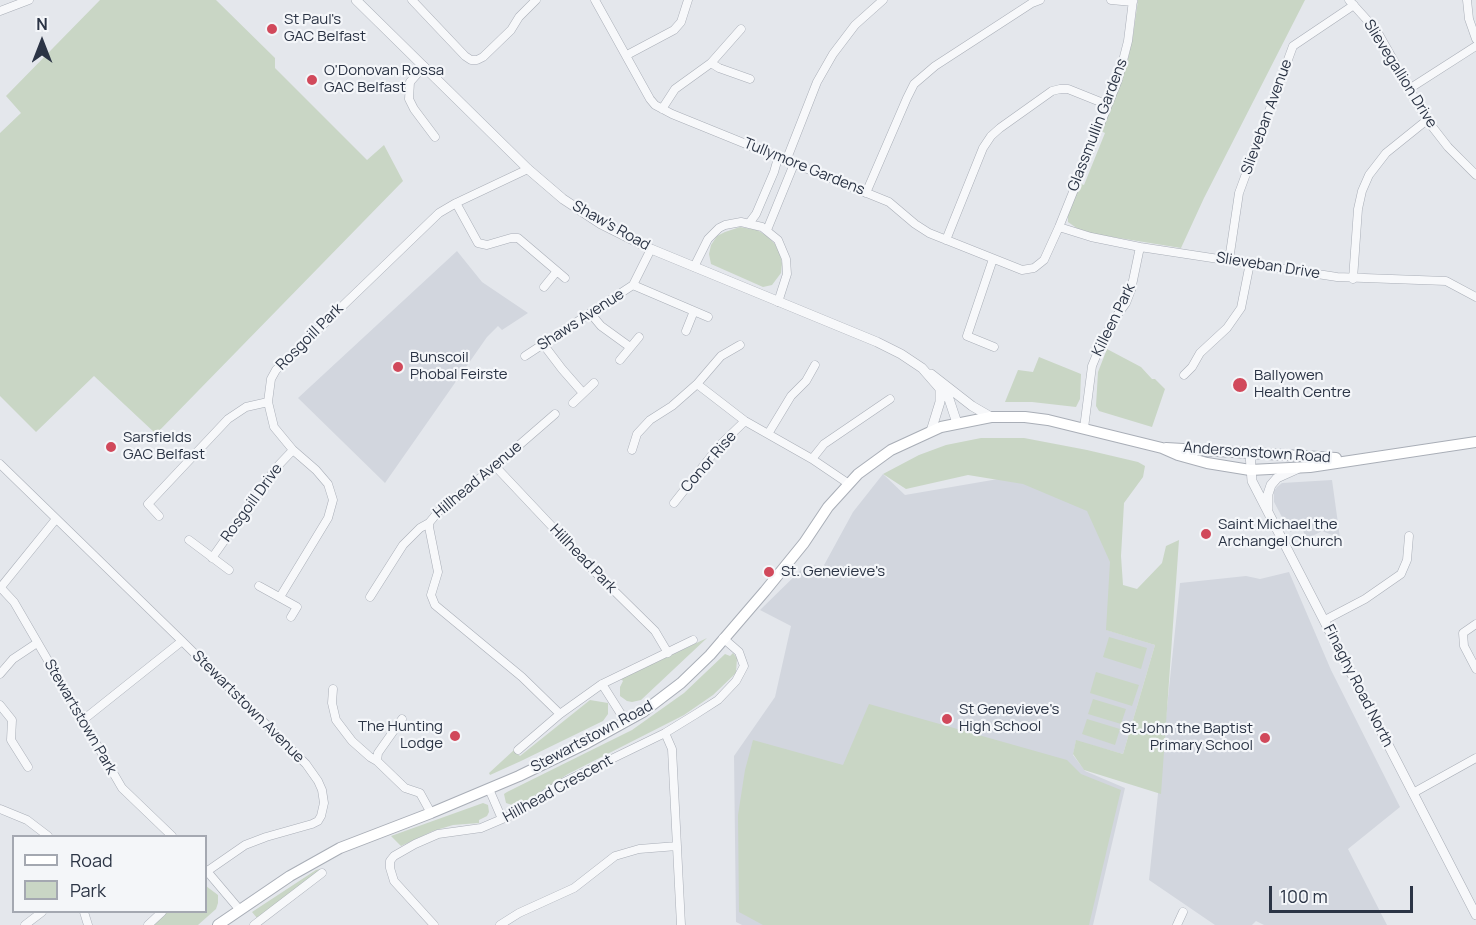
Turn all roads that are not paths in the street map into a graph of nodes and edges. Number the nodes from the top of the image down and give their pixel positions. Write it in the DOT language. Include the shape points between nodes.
graph roads {
  1 [pos="29,0"];
  2 [pos="357,0"];
  3 [pos="412,0"];
  4 [pos="536,0"];
  5 [pos="595,0"];
  6 [pos="688,0"];
  7 [pos="883,0"];
  8 [pos="1040,0"];
  9 [pos="1112,0"];
  10 [pos="1467,0"];
  11 [pos="1133,1"];
  12 [pos="1352,3"];
  13 [pos="0,11"];
  14 [pos="741,29"];
  15 [pos="1476,39"];
  16 [pos="1476,46"];
  17 [pos="627,55"];
  18 [pos="711,63"];
  19 [pos="424,66"];
  20 [pos="750,79"];
  21 [pos="1408,89"];
  22 [pos="1108,105"];
  23 [pos="662,109"];
  24 [pos="1427,120"];
  25 [pos="435,137"];
  26 [pos="786,161"];
  27 [pos="528,169"];
  28 [pos="1476,175"];
  29 [pos="866,193"];
  30 [pos="456,203"];
  31 [pos="750,222"];
  32 [pos="1059,227"];
  33 [pos="767,230"];
  34 [pos="946,240"];
  35 [pos="1140,247"];
  36 [pos="1051,248"];
  37 [pos="651,249"];
  38 [pos="993,259"];
  39 [pos="1229,260"];
  40 [pos="1250,263"];
  41 [pos="694,267"];
  42 [pos="557,270"];
  43 [pos="566,278"];
  44 [pos="1353,279"];
  45 [pos="633,285"];
  46 [pos="544,287"];
  47 [pos="1476,297"];
  48 [pos="778,302"];
  49 [pos="694,311"];
  50 [pos="591,314"];
  51 [pos="708,317"];
  52 [pos="686,331"];
  53 [pos="639,337"];
  54 [pos="543,344"];
  55 [pos="740,345"];
  56 [pos="630,347"];
  57 [pos="994,347"];
  58 [pos="525,356"];
  59 [pos="620,360"];
  60 [pos="815,364"];
  61 [pos="922,368"];
  62 [pos="1184,375"];
  63 [pos="594,383"];
  64 [pos="696,384"];
  65 [pos="940,390"];
  66 [pos="583,393"];
  67 [pos="890,399"];
  68 [pos="268,402"];
  69 [pos="573,403"];
  70 [pos="555,414"];
  71 [pos="991,417"];
  72 [pos="745,421"];
  73 [pos="957,423"];
  74 [pos="1084,428"];
  75 [pos="931,431"];
  76 [pos="768,434"];
  77 [pos="1476,442"];
  78 [pos="1162,448"];
  79 [pos="293,450"];
  80 [pos="632,450"];
  81 [pos="1250,454"];
  82 [pos="812,459"];
  83 [pos="1351,459"];
  84 [pos="0,464"];
  85 [pos="495,466"];
  86 [pos="1302,467"];
  87 [pos="1250,470"];
  88 [pos="849,484"];
  89 [pos="674,503"];
  90 [pos="1269,513"];
  91 [pos="159,516"];
  92 [pos="56,519"];
  93 [pos="429,523"];
  94 [pos="1409,536"];
  95 [pos="189,540"];
  96 [pos="212,558"];
  97 [pos="229,570"];
  98 [pos="259,586"];
  99 [pos="0,587"];
  100 [pos="279,597"];
  101 [pos="370,597"];
  102 [pos="291,617"];
  103 [pos="1324,620"];
  104 [pos="1476,624"];
  105 [pos="723,638"];
  106 [pos="693,640"];
  107 [pos="182,641"];
  108 [pos="37,643"];
  109 [pos="668,653"];
  110 [pos="1476,669"];
  111 [pos="0,674"];
  112 [pos="602,684"];
  113 [pos="333,689"];
  114 [pos="0,705"];
  115 [pos="560,714"];
  116 [pos="402,718"];
  117 [pos="83,720"];
  118 [pos="626,722"];
  119 [pos="665,733"];
  120 [pos="518,750"];
  121 [pos="1476,758"];
  122 [pos="377,761"];
  123 [pos="28,766"];
  124 [pos="489,789"];
  125 [pos="1413,793"];
  126 [pos="0,809"];
  127 [pos="431,813"];
  128 [pos="502,819"];
  129 [pos="46,835"];
  130 [pos="170,835"];
  131 [pos="676,846"];
  132 [pos="207,870"];
  133 [pos="207,872"];
  134 [pos="322,873"];
  135 [pos="239,909"];
  136 [pos="1183,912"];
  137 [pos="41,913"];
  138 [pos="161,913"];
  139 [pos="1476,915"];
  140 [pos="25,925"];
  141 [pos="148,925"];
  142 [pos="218,925"];
  143 [pos="254,925"];
  144 [pos="434,925"];
  145 [pos="500,925"];
  146 [pos="681,925"];
  147 [pos="1177,925"];
  1 -- 13 [label="street"];
  2 -- 19 [label="street, Shaw's Road"];
  3 -- 4 [label="street" via="465,56 477,60 511,30"];
  5 -- 17 [label="street, Tullymore Gardens"];
  6 -- 17 [label="street" via="674,30"];
  7 -- 26 [label="street" via="855,25 828,61"];
  8 -- 29 [label="street" via="935,66 914,84"];
  9 -- 11 [label="street"];
  10 -- 15 [label="street"];
  11 -- 22 [label="street, Glassmullin Gardens" via="1124,61"];
  12 -- 21 [label="street, Slievegallion Drive" via="1377,31"];
  12 -- 39 [label="street, Slieveban Avenue" via="1293,46 1239,193"];
  14 -- 18 [label="street"];
  16 -- 21 [label="street"];
  17 -- 23 [label="street, Tullymore Gardens" via="650,99"];
  18 -- 20 [label="street"];
  18 -- 23 [label="street" via="675,89"];
  19 -- 25 [label="street" via="410,82 409,99"];
  19 -- 27 [label="street, Shaw's Road"];
  21 -- 24 [label="street, Slievegallion Drive"];
  22 -- 32 [label="street, Glassmullin Gardens"];
  22 -- 34 [label="street" via="1060,89 1000,128 983,148"];
  23 -- 26 [label="street, Tullymore Gardens"];
  24 -- 28 [label="street, Slievegallion Drive"];
  24 -- 44 [label="street" via="1386,153 1362,191"];
  26 -- 29 [label="street, Tullymore Gardens"];
  26 -- 31 [label="street" via="774,172"];
  26 -- 33 [label="street"];
  27 -- 30 [label="street, Rosgoill Park"];
  27 -- 37 [label="street, Shaw's Road" via="580,211"];
  29 -- 34 [label="street, Tullymore Gardens" via="889,202 920,228"];
  30 -- 42 [label="street" via="477,243 487,245 518,238"];
  30 -- 68 [label="street, Rosgoill Park" via="425,225 281,364 271,379"];
  31 -- 33 [label="street"];
  31 -- 41 [label="street" via="725,225 712,233"];
  32 -- 35 [label="street, Slieveban Drive"];
  32 -- 36 [label="street, Glassmullin Gardens"];
  33 -- 48 [label="street" via="782,245 786,259 787,274"];
  34 -- 38 [label="street, Tullymore Gardens"];
  35 -- 39 [label="street, Slieveban Drive"];
  35 -- 74 [label="street, Killeen Park" via="1128,297 1092,366"];
  36 -- 38 [label="street, Tullymore Gardens" via="1039,265 1029,269"];
  37 -- 41 [label="street, Shaw's Road"];
  37 -- 45 [label="street, Shaws Avenue"];
  38 -- 57 [label="street" via="967,336"];
  39 -- 40 [label="street, Slieveban Drive"];
  40 -- 44 [label="street, Slieveban Drive"];
  40 -- 62 [label="street" via="1241,308"];
  41 -- 48 [label="street, Shaw's Road"];
  42 -- 43 [label="street"];
  42 -- 46 [label="street"];
  44 -- 47 [label="street, Slieveban Drive" via="1446,281"];
  45 -- 49 [label="street"];
  45 -- 50 [label="street, Shaws Avenue"];
  48 -- 61 [label="street, Shaw's Road" via="889,347"];
  49 -- 51 [label="street"];
  49 -- 52 [label="street"];
  50 -- 54 [label="street, Shaws Avenue"];
  50 -- 56 [label="street"];
  53 -- 56 [label="street"];
  54 -- 58 [label="street, Shaws Avenue"];
  54 -- 66 [label="street"];
  55 -- 64 [label="street" via="721,356"];
  56 -- 59 [label="street"];
  60 -- 76 [label="street"];
  61 -- 65 [label="street, Shaw's Road"];
  61 -- 71 [label="street, Shaw's Road"];
  63 -- 66 [label="street"];
  64 -- 72 [label="street, Conor Rise"];
  64 -- 80 [label="street" via="650,420 638,434"];
  65 -- 73 [label="street, Shaw's Road" via="952,404"];
  65 -- 75 [label="street"];
  66 -- 69 [label="street"];
  67 -- 82 [label="street" via="824,444"];
  68 -- 79 [label="street" via="274,427"];
  68 -- 91 [label="street" via="246,407 228,418 148,504"];
  70 -- 85 [label="street, Hillhead Avenue"];
  71 -- 73 [label="main road, Andersonstown Road"];
  71 -- 74 [label="main road, Andersonstown Road" via="1025,417"];
  72 -- 76 [label="street, Conor Rise"];
  72 -- 89 [label="street, Conor Rise" via="720,445"];
  73 -- 75 [label="main road, Stewartstown Road"];
  74 -- 78 [label="main road, Andersonstown Road"];
  75 -- 88 [label="main road, Stewartstown Road" via="891,450"];
  76 -- 82 [label="street, Conor Rise"];
  77 -- 83 [label="main road, Andersonstown Road"];
  78 -- 81 [label="main road, Andersonstown Road"];
  78 -- 87 [label="main road, Andersonstown Road"];
  79 -- 96 [label="street, Rosgoill Drive"];
  79 -- 100 [label="street" via="328,484 333,500 328,518"];
  81 -- 83 [label="main road, Andersonstown Road"];
  81 -- 87 [label="street, Finaghy Road North"];
  82 -- 88 [label="street, Conor Rise"];
  83 -- 86 [label="main road, Andersonstown Road"];
  84 -- 92 [label="street, Stewartstown Avenue"];
  85 -- 93 [label="street, Hillhead Avenue"];
  85 -- 109 [label="street, Hillhead Park" via="655,631"];
  86 -- 87 [label="main road, Andersonstown Road"];
  86 -- 90 [label="street" via="1283,474 1271,485"];
  87 -- 90 [label="street, Finaghy Road North"];
  88 -- 105 [label="main road, Stewartstown Road" via="772,583"];
  90 -- 103 [label="street, Finaghy Road North"];
  92 -- 99 [label="street, Stewartstown Park"];
  92 -- 107 [label="street, Stewartstown Avenue"];
  93 -- 101 [label="street" via="403,545"];
  93 -- 115 [label="street, Hillhead Avenue" via="438,572 431,595 435,605 522,676"];
  94 -- 103 [label="street" via="1407,560 1401,573 1365,599"];
  95 -- 96 [label="street"];
  96 -- 97 [label="street"];
  98 -- 100 [label="street"];
  99 -- 108 [label="street, Stewartstown Park" via="14,602"];
  100 -- 102 [label="street" via="297,608"];
  103 -- 125 [label="street, Finaghy Road North"];
  104 -- 110 [label="street" via="1463,633 1464,646"];
  105 -- 118 [label="main road, Stewartstown Road" via="681,683"];
  105 -- 119 [label="street, Hillhead Crescent" via="739,652 744,666 741,674 718,700"];
  106 -- 109 [label="street"];
  107 -- 117 [label="street"];
  107 -- 132 [label="street, Stewartstown Avenue" via="306,764 323,796 321,816 312,824 245,845"];
  108 -- 111 [label="street"];
  108 -- 117 [label="street, Stewartstown Park"];
  109 -- 112 [label="street"];
  112 -- 115 [label="street"];
  112 -- 118 [label="street"];
  113 -- 122 [label="street" via="336,720 352,741"];
  114 -- 123 [label="street" via="12,720 11,740"];
  115 -- 120 [label="street"];
  116 -- 122 [label="street" via="378,753"];
  117 -- 130 [label="street, Stewartstown Park" via="122,788"];
  118 -- 124 [label="main road, Stewartstown Road"];
  119 -- 128 [label="street, Hillhead Crescent" via="558,785 521,811"];
  119 -- 131 [label="street" via="672,749"];
  121 -- 125 [label="street"];
  122 -- 127 [label="street" via="405,788 420,793"];
  124 -- 127 [label="main road, Stewartstown Road"];
  124 -- 128 [label="street"];
  125 -- 139 [label="street, Finaghy Road North"];
  126 -- 129 [label="street" via="27,820"];
  127 -- 135 [label="main road, Stewartstown Road" via="340,848"];
  128 -- 144 [label="street, Hillhead Crescent" via="481,828 438,834 399,851 390,861 394,881"];
  131 -- 145 [label="street" via="639,849 615,856 574,888"];
  131 -- 146 [label="street"];
  133 -- 135 [label="street"];
  134 -- 143 [label="street"];
  135 -- 142 [label="main road, Stewartstown Road"];
  136 -- 147 [label="street"];
  137 -- 140 [label="street"];
  138 -- 141 [label="street"];
}
